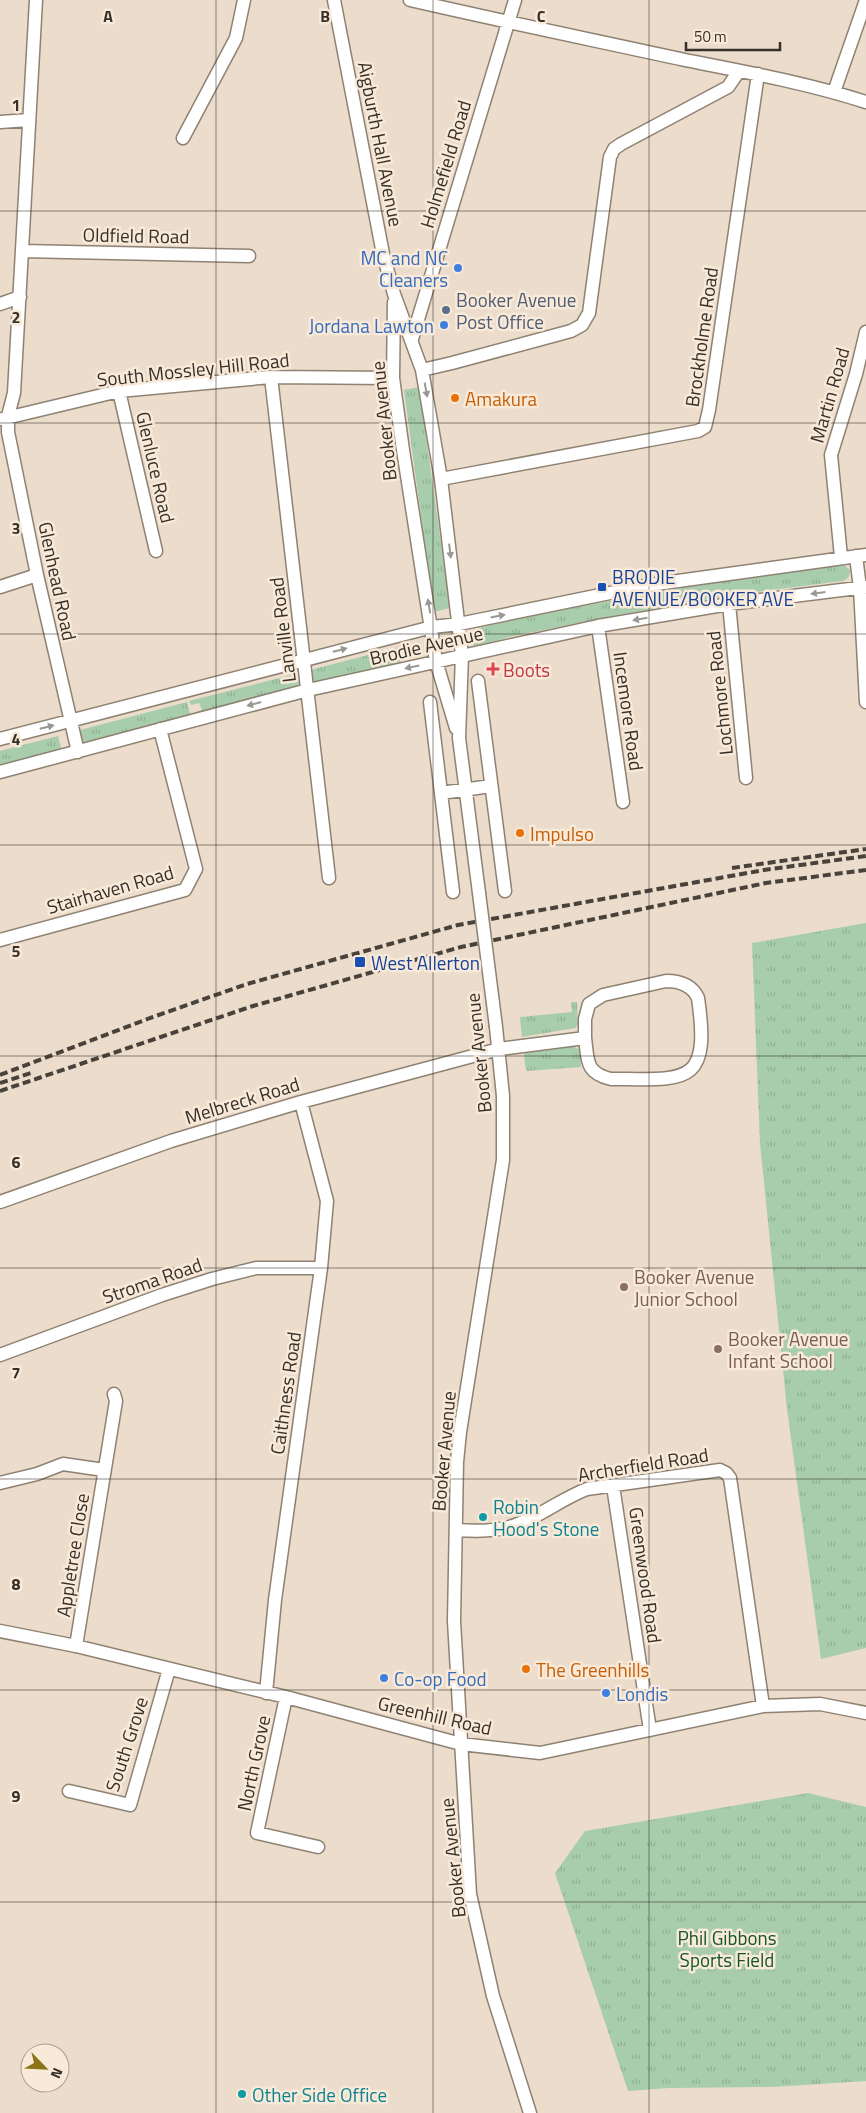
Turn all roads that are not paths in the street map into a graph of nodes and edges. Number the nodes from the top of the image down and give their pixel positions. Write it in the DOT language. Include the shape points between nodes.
graph roads {
  1 [pos="36,0"];
  2 [pos="244,0"];
  3 [pos="334,0"];
  4 [pos="410,0"];
  5 [pos="515,0"];
  6 [pos="866,0"];
  7 [pos="508,23"];
  8 [pos="739,71"];
  9 [pos="758,74"];
  10 [pos="834,92"];
  11 [pos="866,102"];
  12 [pos="30,120"];
  13 [pos="0,122"];
  14 [pos="183,138"];
  15 [pos="22,251"];
  16 [pos="249,256"];
  17 [pos="394,294"];
  18 [pos="20,297"];
  19 [pos="0,304"];
  20 [pos="866,332"];
  21 [pos="412,339"];
  22 [pos="422,370"];
  23 [pos="271,377"];
  24 [pos="393,378"];
  25 [pos="119,391"];
  26 [pos="4,418"];
  27 [pos="441,479"];
  28 [pos="156,551"];
  29 [pos="861,556"];
  30 [pos="841,557"];
  31 [pos="37,575"];
  32 [pos="0,587"];
  33 [pos="863,587"];
  34 [pos="729,604"];
  35 [pos="459,624"];
  36 [pos="432,626"];
  37 [pos="598,626"];
  38 [pos="462,655"];
  39 [pos="305,659"];
  40 [pos="436,662"];
  41 [pos="478,681"];
  42 [pos="308,690"];
  43 [pos="480,695"];
  44 [pos="461,697"];
  45 [pos="430,702"];
  46 [pos="866,702"];
  47 [pos="69,721"];
  48 [pos="160,729"];
  49 [pos="459,738"];
  50 [pos="0,739"];
  51 [pos="78,752"];
  52 [pos="0,772"];
  53 [pos="746,778"];
  54 [pos="491,786"];
  55 [pos="466,788"];
  56 [pos="441,793"];
  57 [pos="623,802"];
  58 [pos="329,878"];
  59 [pos="504,891"];
  60 [pos="453,892"];
  61 [pos="0,940"];
  62 [pos="585,1038"];
  63 [pos="499,1049"];
  64 [pos="301,1102"];
  65 [pos="0,1202"];
  66 [pos="321,1268"];
  67 [pos="0,1355"];
  68 [pos="114,1394"];
  69 [pos="104,1470"];
  70 [pos="0,1483"];
  71 [pos="613,1486"];
  72 [pos="456,1530"];
  73 [pos="0,1631"];
  74 [pos="76,1646"];
  75 [pos="169,1669"];
  76 [pos="266,1693"];
  77 [pos="286,1697"];
  78 [pos="763,1706"];
  79 [pos="866,1713"];
  80 [pos="650,1730"];
  81 [pos="461,1744"];
  82 [pos="69,1791"];
  83 [pos="318,1847"];
  84 [pos="530,2113"];
  1 -- 12 [label="street, Glenhead Road"];
  2 -- 14 [label="street" via="236,38"];
  3 -- 17 [label="street, Aigburth Hall Avenue" via="383,254"];
  4 -- 7 [label="street"];
  5 -- 7 [label="street, Holmefield Road"];
  6 -- 10 [label="street"];
  7 -- 8 [label="street"];
  7 -- 21 [label="street, Holmefield Road"];
  8 -- 9 [label="street"];
  8 -- 22 [label="street" via="728,87 614,149 610,157 589,313 582,325 571,331"];
  9 -- 10 [label="street"];
  9 -- 27 [label="street, Brockholme Road" via="705,427 698,431"];
  10 -- 11 [label="street"];
  12 -- 13 [label="street"];
  12 -- 15 [label="street, Glenhead Road"];
  15 -- 16 [label="street, Oldfield Road"];
  15 -- 18 [label="street, Glenhead Road"];
  17 -- 21 [label="street, Booker Avenue"];
  17 -- 24 [label="street, Booker Avenue"];
  18 -- 19 [label="street"];
  18 -- 26 [label="street, Glenhead Road" via="14,394"];
  20 -- 30 [label="street, Martin Road" via="831,455"];
  21 -- 22 [label="street, Booker Avenue"];
  22 -- 27 [label="street, Booker Avenue, one-way"];
  23 -- 24 [label="street, South Mossley Hill Road"];
  23 -- 25 [label="street, South Mossley Hill Road"];
  23 -- 39 [label="street, Lanville Road"];
  36 -- 24 [label="street, Booker Avenue, one-way"];
  25 -- 26 [label="street, South Mossley Hill Road"];
  25 -- 28 [label="street, Glenluce Road"];
  26 -- 31 [label="street, Glenhead Road"];
  27 -- 35 [label="street, Booker Avenue, one-way"];
  29 -- 30 [label="street, Brodie Avenue"];
  29 -- 33 [label="street"];
  35 -- 30 [label="street, Brodie Avenue, one-way" via="649,585"];
  31 -- 32 [label="street"];
  31 -- 47 [label="street, Glenhead Road"];
  33 -- 34 [label="street, Brodie Avenue, one-way"];
  33 -- 46 [label="street"];
  34 -- 37 [label="street, Brodie Avenue, one-way"];
  34 -- 53 [label="street, Lochmore Road"];
  35 -- 36 [label="street, Brodie Avenue"];
  35 -- 38 [label="street, Booker Avenue"];
  39 -- 36 [label="street, Brodie Avenue, one-way"];
  36 -- 40 [label="street, Booker Avenue"];
  37 -- 38 [label="street, Brodie Avenue"];
  37 -- 57 [label="street, Incemore Road"];
  38 -- 40 [label="street, Brodie Avenue"];
  38 -- 44 [label="street, Booker Avenue"];
  39 -- 42 [label="street, Lanville Road"];
  39 -- 47 [label="street, Brodie Avenue"];
  40 -- 42 [label="street, Brodie Avenue, one-way"];
  40 -- 49 [label="street, Booker Avenue"];
  41 -- 43 [label="street"];
  42 -- 48 [label="street, Brodie Avenue, one-way"];
  42 -- 58 [label="street, Lanville Road"];
  43 -- 44 [label="street"];
  43 -- 54 [label="street"];
  44 -- 49 [label="street, Booker Avenue"];
  45 -- 56 [label="street"];
  50 -- 47 [label="street, Brodie Avenue, one-way"];
  47 -- 51 [label="street, Glenhead Road"];
  48 -- 51 [label="street, Brodie Avenue"];
  48 -- 61 [label="street, Stairhaven Road" via="196,869 184,890"];
  49 -- 55 [label="street, Booker Avenue"];
  51 -- 52 [label="street, Brodie Avenue"];
  54 -- 55 [label="street"];
  54 -- 59 [label="street"];
  55 -- 56 [label="street"];
  55 -- 63 [label="street, Booker Avenue, bridge"];
  56 -- 60 [label="street"];
  62 -- 62 [label="street" via="588,1004 603,995 675,981 690,987 698,998 701,1054 683,1075 668,1078 603,1077 588,1063"];
  62 -- 63 [label="street, Melbreck Road"];
  63 -- 64 [label="street, Melbreck Road"];
  63 -- 72 [label="street, Booker Avenue" via="504,1160 460,1432"];
  64 -- 65 [label="street, Melbreck Road" via="171,1141"];
  64 -- 66 [label="street, Caithness Road" via="327,1201"];
  66 -- 67 [label="street, Stroma Road" via="256,1268 212,1279"];
  66 -- 76 [label="street, Caithness Road" via="275,1600"];
  68 -- 69 [label="street, Appletree Close" via="116,1401"];
  69 -- 70 [label="street, Appletree Close" via="62,1464"];
  69 -- 74 [label="street, Appletree Close"];
  71 -- 72 [label="street, Archerfield Road" via="587,1488 517,1525 500,1529"];
  71 -- 78 [label="street, Archerfield Road" via="720,1470 729,1475"];
  71 -- 80 [label="street, Greenwood Road"];
  72 -- 81 [label="street, Booker Avenue" via="454,1621"];
  73 -- 74 [label="street, Greenhill Road"];
  74 -- 75 [label="street, Greenhill Road"];
  75 -- 76 [label="street, Greenhill Road"];
  75 -- 82 [label="street, South Grove" via="130,1805"];
  76 -- 77 [label="street, Greenhill Road"];
  77 -- 81 [label="street, Greenhill Road"];
  77 -- 83 [label="street, North Grove" via="258,1833"];
  78 -- 79 [label="street, Greenhill Road" via="820,1704"];
  78 -- 80 [label="street, Greenhill Road"];
  80 -- 81 [label="street, Greenhill Road" via="540,1753"];
  81 -- 84 [label="street, Booker Avenue" via="470,1894 493,1996"];
}
